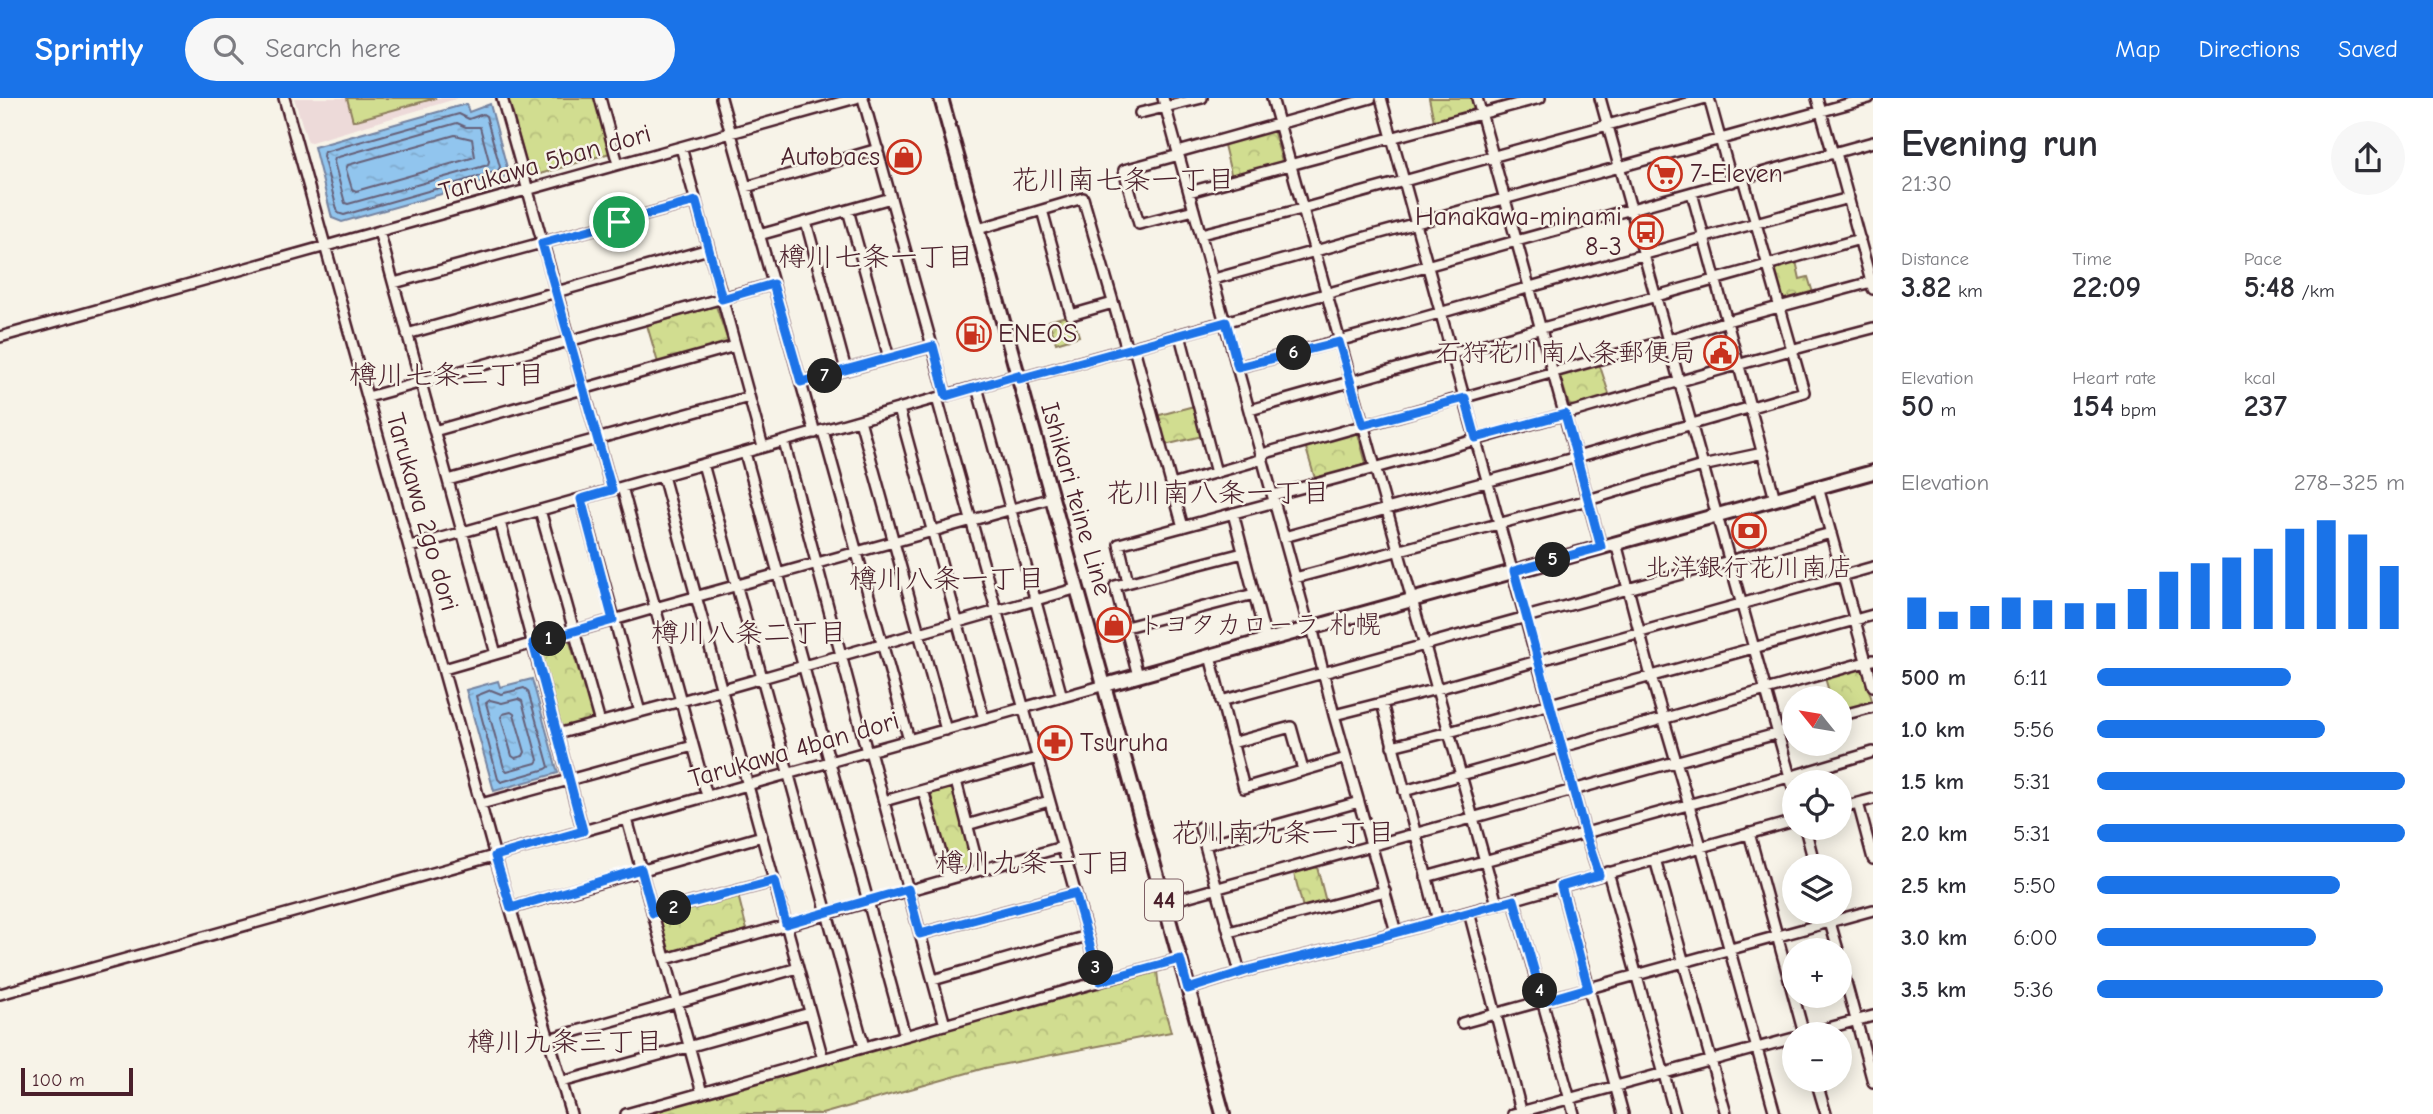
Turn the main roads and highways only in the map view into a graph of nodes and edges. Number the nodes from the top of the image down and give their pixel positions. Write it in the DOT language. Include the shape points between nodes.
graph roads {
  1 [pos="941,98"];
  2 [pos="1873,472"];
  3 [pos="1105,685"];
  4 [pos="1223,1114"];
  1 -- 3 [label="main road, Ishikari teine Line / 44"];
  2 -- 3 [label="main road"];
  3 -- 4 [label="main road, Ishikari teine Line / 44"];
}
